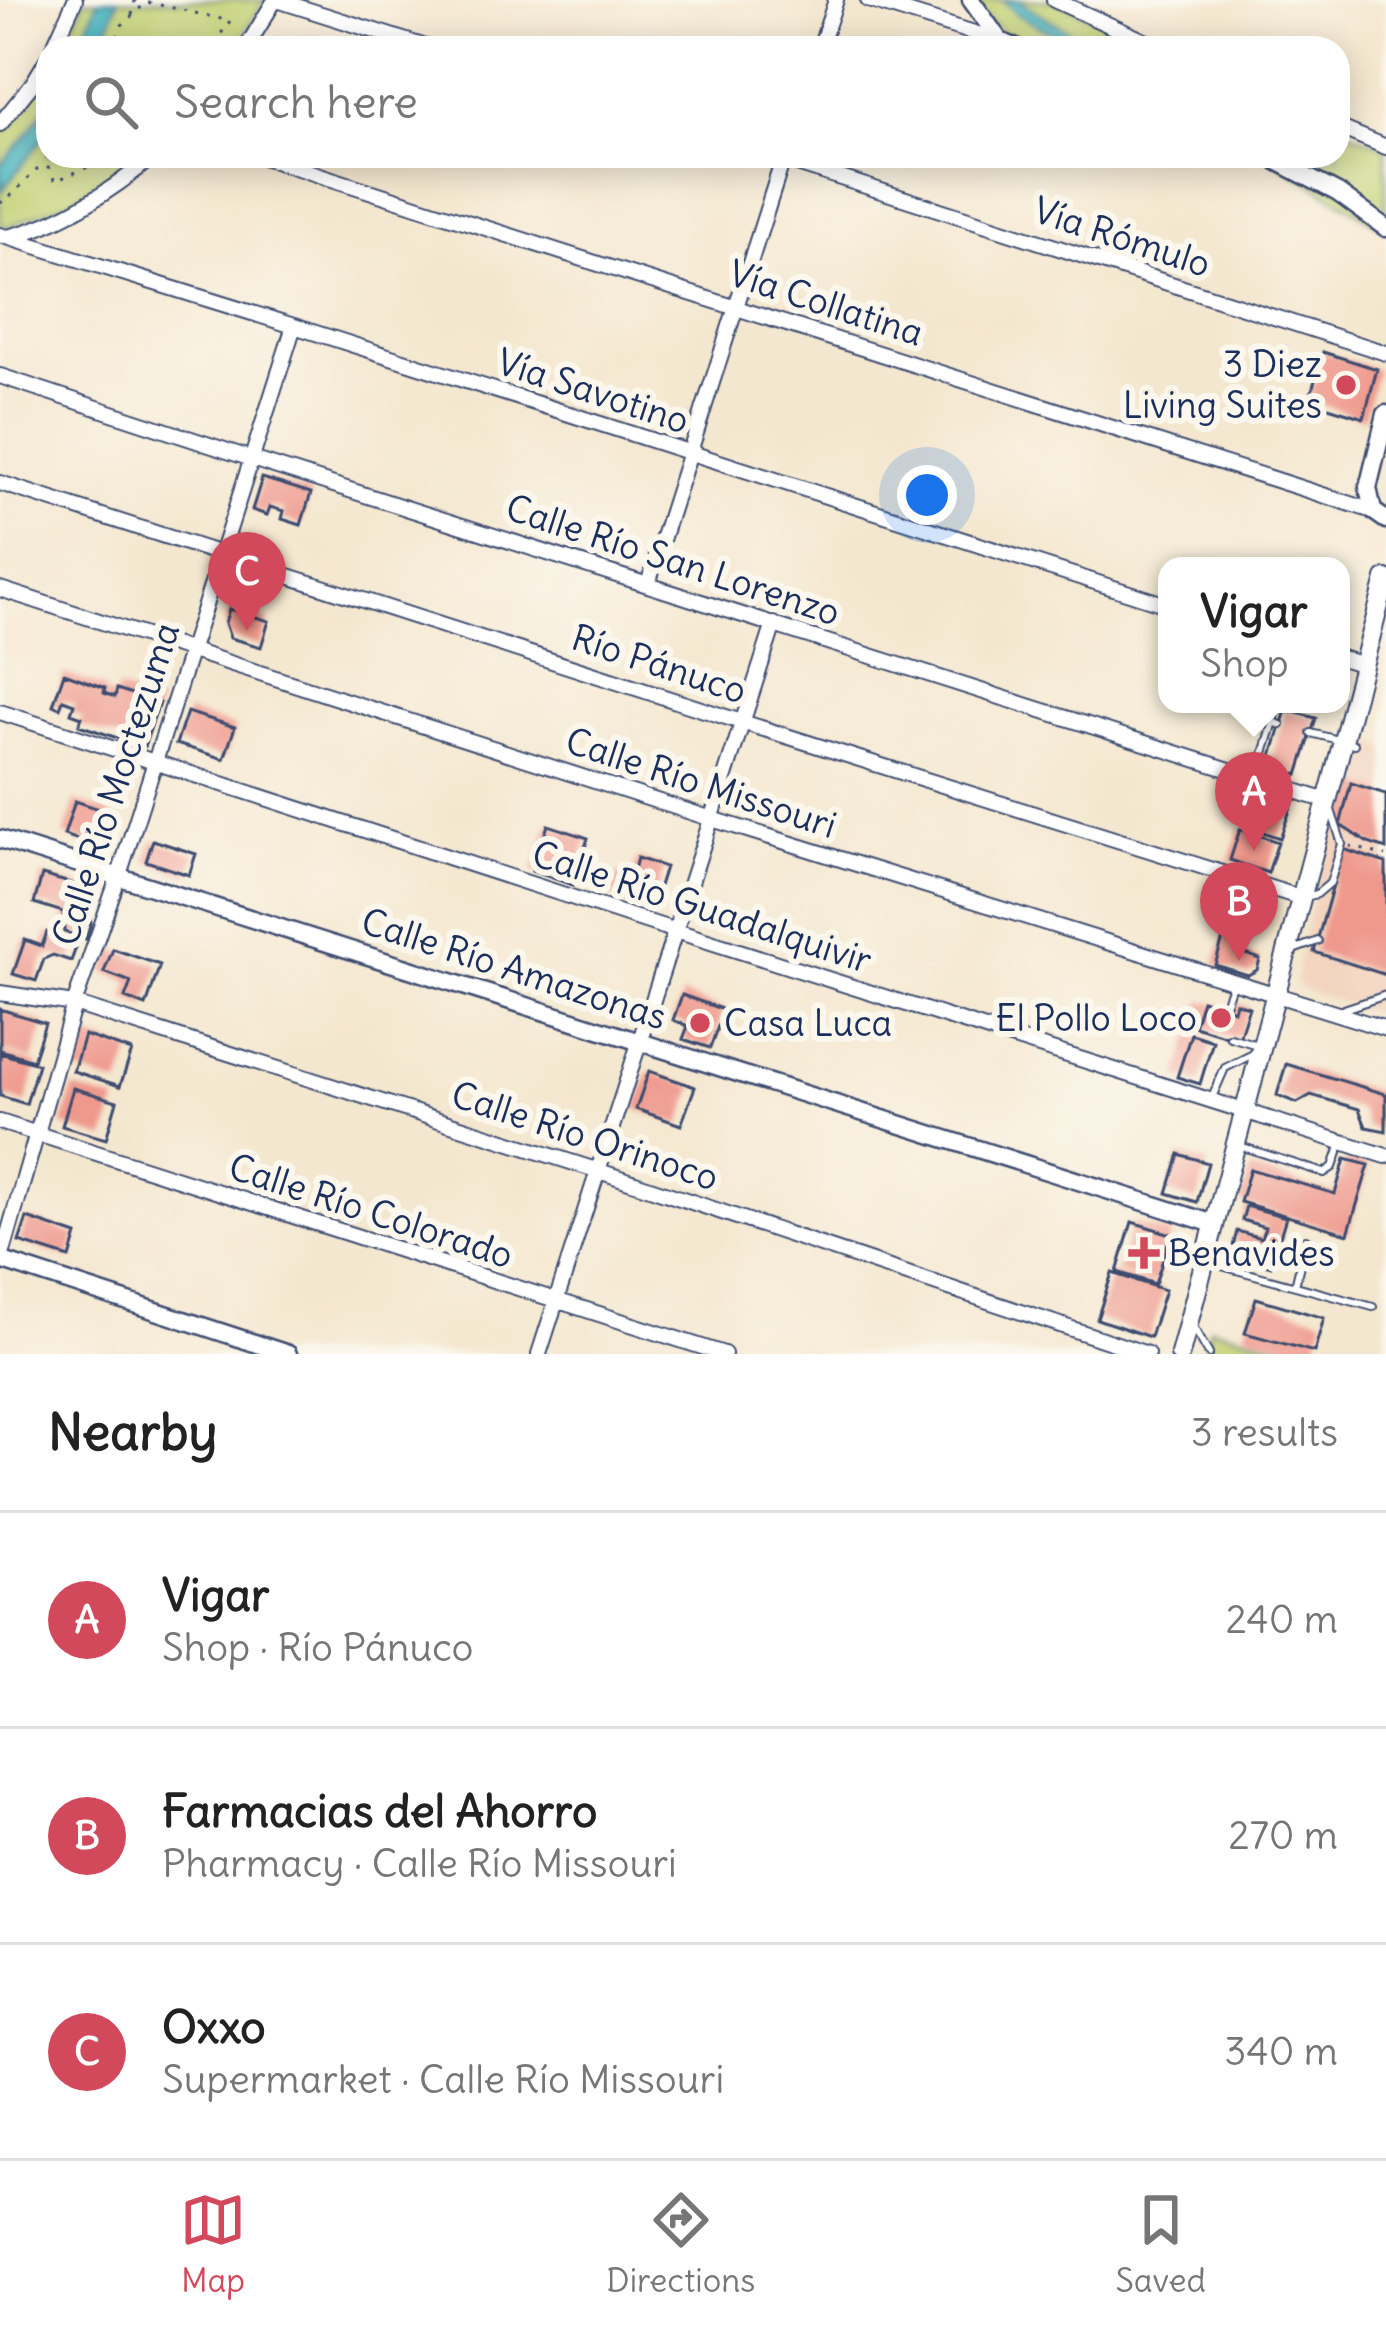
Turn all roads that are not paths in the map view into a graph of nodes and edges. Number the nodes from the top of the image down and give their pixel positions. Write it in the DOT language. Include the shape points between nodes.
graph roads {
  1 [pos="75,0"];
  2 [pos="276,0"];
  3 [pos="836,0"];
  4 [pos="868,0"];
  5 [pos="971,0"];
  6 [pos="1054,0"];
  7 [pos="58,36"];
  8 [pos="254,36"];
  9 [pos="391,36"];
  10 [pos="824,36"];
  11 [pos="980,36"];
  12 [pos="1001,36"];
  13 [pos="1134,36"];
  14 [pos="36,78"];
  15 [pos="0,124"];
  16 [pos="1350,132"];
  17 [pos="1386,147"];
  18 [pos="139,168"];
  19 [pos="298,168"];
  20 [pos="777,168"];
  21 [pos="814,168"];
  22 [pos="1290,168"];
  23 [pos="1386,228"];
  24 [pos="3,236"];
  25 [pos="736,306"];
  26 [pos="293,326"];
  27 [pos="1386,353"];
  28 [pos="0,376"];
  29 [pos="1386,414"];
  30 [pos="690,454"];
  31 [pos="252,459"];
  32 [pos="0,483"];
  33 [pos="1380,515"];
  34 [pos="222,554"];
  35 [pos="648,584"];
  36 [pos="0,589"];
  37 [pos="1385,589"];
  38 [pos="1158,602"];
  39 [pos="774,624"];
  40 [pos="1378,641"];
  41 [pos="191,650"];
  42 [pos="1350,661"];
  43 [pos="1364,665"];
  44 [pos="0,712"];
  45 [pos="1278,713"];
  46 [pos="743,722"];
  47 [pos="1311,733"];
  48 [pos="1349,743"];
  49 [pos="154,762"];
  50 [pos="1256,778"];
  51 [pos="1333,794"];
  52 [pos="712,819"];
  53 [pos="0,839"];
  54 [pos="118,878"];
  55 [pos="1301,898"];
  56 [pos="676,931"];
  57 [pos="1318,941"];
  58 [pos="1287,952"];
  59 [pos="1233,982"];
  60 [pos="0,993"];
  61 [pos="1386,995"];
  62 [pos="1276,996"];
  63 [pos="74,1004"];
  64 [pos="1224,1007"];
  65 [pos="1332,1012"];
  66 [pos="1386,1029"];
  67 [pos="1230,1037"];
  68 [pos="639,1044"];
  69 [pos="1262,1048"];
  70 [pos="1211,1100"];
  71 [pos="1245,1111"];
  72 [pos="0,1122"];
  73 [pos="36,1135"];
  74 [pos="1342,1141"];
  75 [pos="1236,1144"];
  76 [pos="1386,1156"];
  77 [pos="599,1171"];
  78 [pos="1214,1224"];
  79 [pos="1306,1239"];
  80 [pos="0,1260"];
  81 [pos="1203,1261"];
  82 [pos="1295,1286"];
  83 [pos="556,1302"];
  84 [pos="1373,1307"];
  85 [pos="1189,1319"];
  86 [pos="288,1354"];
  87 [pos="539,1354"];
  88 [pos="724,1354"];
  89 [pos="1148,1354"];
  90 [pos="1180,1354"];
  91 [pos="1209,1354"];
  1 -- 7 [label="street"];
  2 -- 8 [label="street"];
  2 -- 9 [label="street"];
  3 -- 10 [label="street"];
  4 -- 11 [label="street"];
  5 -- 12 [label="street"];
  6 -- 13 [label="street"];
  14 -- 15 [label="street"];
  16 -- 17 [label="street"];
  18 -- 24 [label="street" via="61,218"];
  19 -- 25 [label="street, Vía Collatina"];
  20 -- 25 [label="street"];
  21 -- 27 [label="street, Vía Rómulo"];
  22 -- 23 [label="street"];
  24 -- 26 [label="street, Vía Savotino"];
  25 -- 30 [label="street"];
  25 -- 33 [label="street, Vía Collatina"];
  26 -- 30 [label="street, Vía Savotino"];
  26 -- 31 [label="street, Calle Río Moctezuma"];
  28 -- 31 [label="street, Calle Río San Lorenzo"];
  29 -- 33 [label="street" via="1367,488"];
  30 -- 35 [label="street"];
  30 -- 38 [label="street, Vía Savotino"];
  31 -- 34 [label="street, Calle Río Moctezuma"];
  31 -- 35 [label="street, Calle Río San Lorenzo"];
  32 -- 34 [label="street, Río Pánuco"];
  34 -- 41 [label="street, Calle Río Moctezuma"];
  34 -- 46 [label="street, Río Pánuco"];
  35 -- 39 [label="street, Calle Río San Lorenzo"];
  36 -- 41 [label="street, Calle Río Missouri"];
  37 -- 40 [label="main road"];
  39 -- 46 [label="street"];
  39 -- 50 [label="street, Calle Río San Lorenzo"];
  40 -- 43 [label="main road"];
  41 -- 49 [label="street, Calle Río Moctezuma"];
  41 -- 52 [label="street, Calle Río Missouri"];
  42 -- 43 [label="street"];
  43 -- 48 [label="main road"];
  44 -- 49 [label="street, Calle Río Guadalquivir"];
  45 -- 50 [label="lane"];
  46 -- 52 [label="street"];
  46 -- 55 [label="street, Río Pánuco"];
  47 -- 48 [label="lane"];
  48 -- 51 [label="main road"];
  49 -- 54 [label="street, Calle Río Moctezuma"];
  49 -- 56 [label="street, Calle Río Guadalquivir"];
  50 -- 51 [label="street, Calle Río San Lorenzo"];
  51 -- 55 [label="main road"];
  51 -- 55 [label="lane" via="1342,844 1330,884"];
  52 -- 56 [label="street"];
  52 -- 59 [label="street, Calle Río Missouri"];
  53 -- 54 [label="street, Calle Río Amazonas"];
  54 -- 63 [label="street, Calle Río Moctezuma"];
  54 -- 68 [label="street, Calle Río Amazonas"];
  55 -- 58 [label="main road"];
  56 -- 68 [label="street"];
  56 -- 70 [label="street, Calle Río Guadalquivir"];
  57 -- 58 [label="lane"];
  58 -- 62 [label="main road"];
  59 -- 62 [label="street, Calle Río Missouri"];
  59 -- 64 [label="lane"];
  60 -- 63 [label="street, Calle Río Orinoco"];
  61 -- 65 [label="lane"];
  62 -- 65 [label="street, Calle Río Missouri"];
  62 -- 69 [label="main road"];
  63 -- 73 [label="street, Calle Río Moctezuma"];
  63 -- 77 [label="street, Calle Río Orinoco"];
  65 -- 66 [label="street, Calle Río Missouri"];
  67 -- 69 [label="lane"];
  68 -- 77 [label="street"];
  68 -- 78 [label="street, Calle Río Amazonas"];
  69 -- 70 [label="lane" via="1225,1068"];
  69 -- 71 [label="main road"];
  70 -- 71 [label="street, Calle Río Guadalquivir"];
  71 -- 74 [label="street, Calle Río Guadalquivir"];
  71 -- 75 [label="main road"];
  72 -- 73 [label="street, Calle Río Colorado"];
  73 -- 80 [label="street, Calle Río Moctezuma"];
  73 -- 83 [label="street, Calle Río Colorado"];
  74 -- 75 [label="lane" via="1324,1174"];
  74 -- 76 [label="street, Calle Río Guadalquivir"];
  75 -- 78 [label="main road"];
  77 -- 83 [label="street"];
  77 -- 89 [label="street, Calle Río Orinoco"];
  78 -- 81 [label="main road"];
  79 -- 82 [label="lane"];
  80 -- 86 [label="street"];
  81 -- 82 [label="lane"];
  81 -- 85 [label="main road"];
  82 -- 84 [label="lane"];
  83 -- 87 [label="street"];
  83 -- 88 [label="street, Calle Río Colorado"];
  85 -- 90 [label="main road"];
  85 -- 91 [label="lane"];
}
